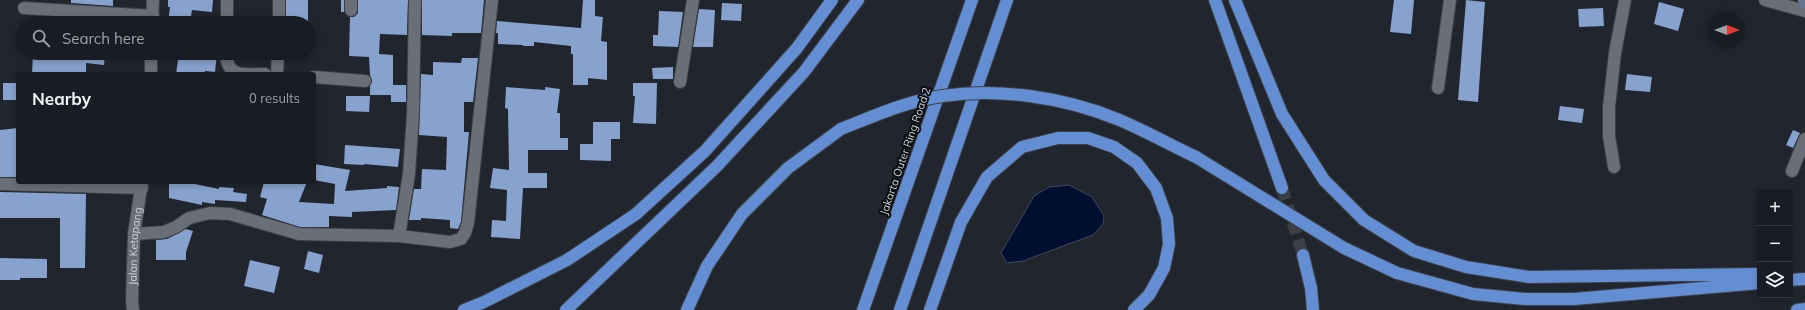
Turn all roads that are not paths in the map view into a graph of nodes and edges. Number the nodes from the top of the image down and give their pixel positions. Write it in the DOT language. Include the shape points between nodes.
graph roads {
  1 [pos="153,0"];
  2 [pos="227,0"];
  3 [pos="279,0"];
  4 [pos="415,0"];
  5 [pos="492,0"];
  6 [pos="693,0"];
  7 [pos="832,0"];
  8 [pos="858,0"];
  9 [pos="972,0"];
  10 [pos="1007,0"];
  11 [pos="1215,0"];
  12 [pos="1235,0"];
  13 [pos="1450,0"];
  14 [pos="1625,0"];
  15 [pos="1765,0"];
  16 [pos="1804,0"];
  17 [pos="1805,3"];
  18 [pos="24,8"];
  19 [pos="1805,11"];
  20 [pos="109,16"];
  21 [pos="152,16"];
  22 [pos="227,16"];
  23 [pos="278,16"];
  24 [pos="151,60"];
  25 [pos="227,60"];
  26 [pos="278,60"];
  27 [pos="151,72"];
  28 [pos="237,72"];
  29 [pos="277,72"];
  30 [pos="316,77"];
  31 [pos="365,81"];
  32 [pos="680,82"];
  33 [pos="1438,88"];
  34 [pos="1805,139"];
  35 [pos="1614,167"];
  36 [pos="1792,170"];
  37 [pos="0,184"];
  38 [pos="142,185"];
  39 [pos="1282,188"];
  40 [pos="134,234"];
  41 [pos="399,236"];
  42 [pos="1303,255"];
  43 [pos="1805,273"];
  44 [pos="1757,274"];
  45 [pos="1793,274"];
  46 [pos="1805,279"];
  47 [pos="1793,280"];
  48 [pos="1757,283"];
  49 [pos="1805,309"];
  50 [pos="133,310"];
  51 [pos="464,310"];
  52 [pos="566,310"];
  53 [pos="688,310"];
  54 [pos="863,310"];
  55 [pos="900,310"];
  56 [pos="930,310"];
  57 [pos="1134,310"];
  58 [pos="1313,310"];
  59 [pos="1797,310"];
  1 -- 21 [label="street"];
  2 -- 22 [label="street"];
  3 -- 23 [label="street"];
  4 -- 41 [label="street" via="409,174"];
  5 -- 41 [label="street" via="465,233 461,238 450,242"];
  6 -- 32 [label="street"];
  7 -- 51 [label="highway" via="797,48 705,151 636,214 567,260"];
  8 -- 52 [label="highway" via="804,72 717,166"];
  9 -- 54 [label="highway, Jakarta Outer Ring Road 2"];
  10 -- 55 [label="highway"];
  11 -- 39 [label="highway"];
  12 -- 44 [label="highway" via="1282,114 1324,180 1364,220 1414,251 1466,267 1528,277"];
  13 -- 33 [label="street"];
  14 -- 35 [label="street" via="1608,107 1608,136"];
  15 -- 19 [label="street"];
  16 -- 17 [label="street"];
  18 -- 20 [label="street"];
  24 -- 27 [label="street"];
  25 -- 28 [label="street" via="228,67"];
  26 -- 29 [label="street"];
  30 -- 31 [label="street"];
  34 -- 36 [label="street"];
  37 -- 38 [label="street"];
  38 -- 40 [label="street, Jalan Ketapang"];
  40 -- 41 [label="street" via="164,232 196,215 219,213 299,234"];
  40 -- 50 [label="street, Jalan Ketapang"];
  42 -- 58 [label="highway"];
  43 -- 45 [label="highway"];
  46 -- 47 [label="highway"];
  48 -- 53 [label="highway, bridge" via="1574,299 1525,299 1473,294 1397,273 1344,248 1196,157 1117,119 1075,105 1038,97 998,93 941,96 892,109 841,129 788,168 742,214 707,266"];
  49 -- 59 [label="highway"];
  56 -- 57 [label="highway" via="961,222 987,177 1022,147 1058,138 1088,138 1114,147 1137,163 1156,188 1167,218 1169,244 1164,268 1149,295"];
}
